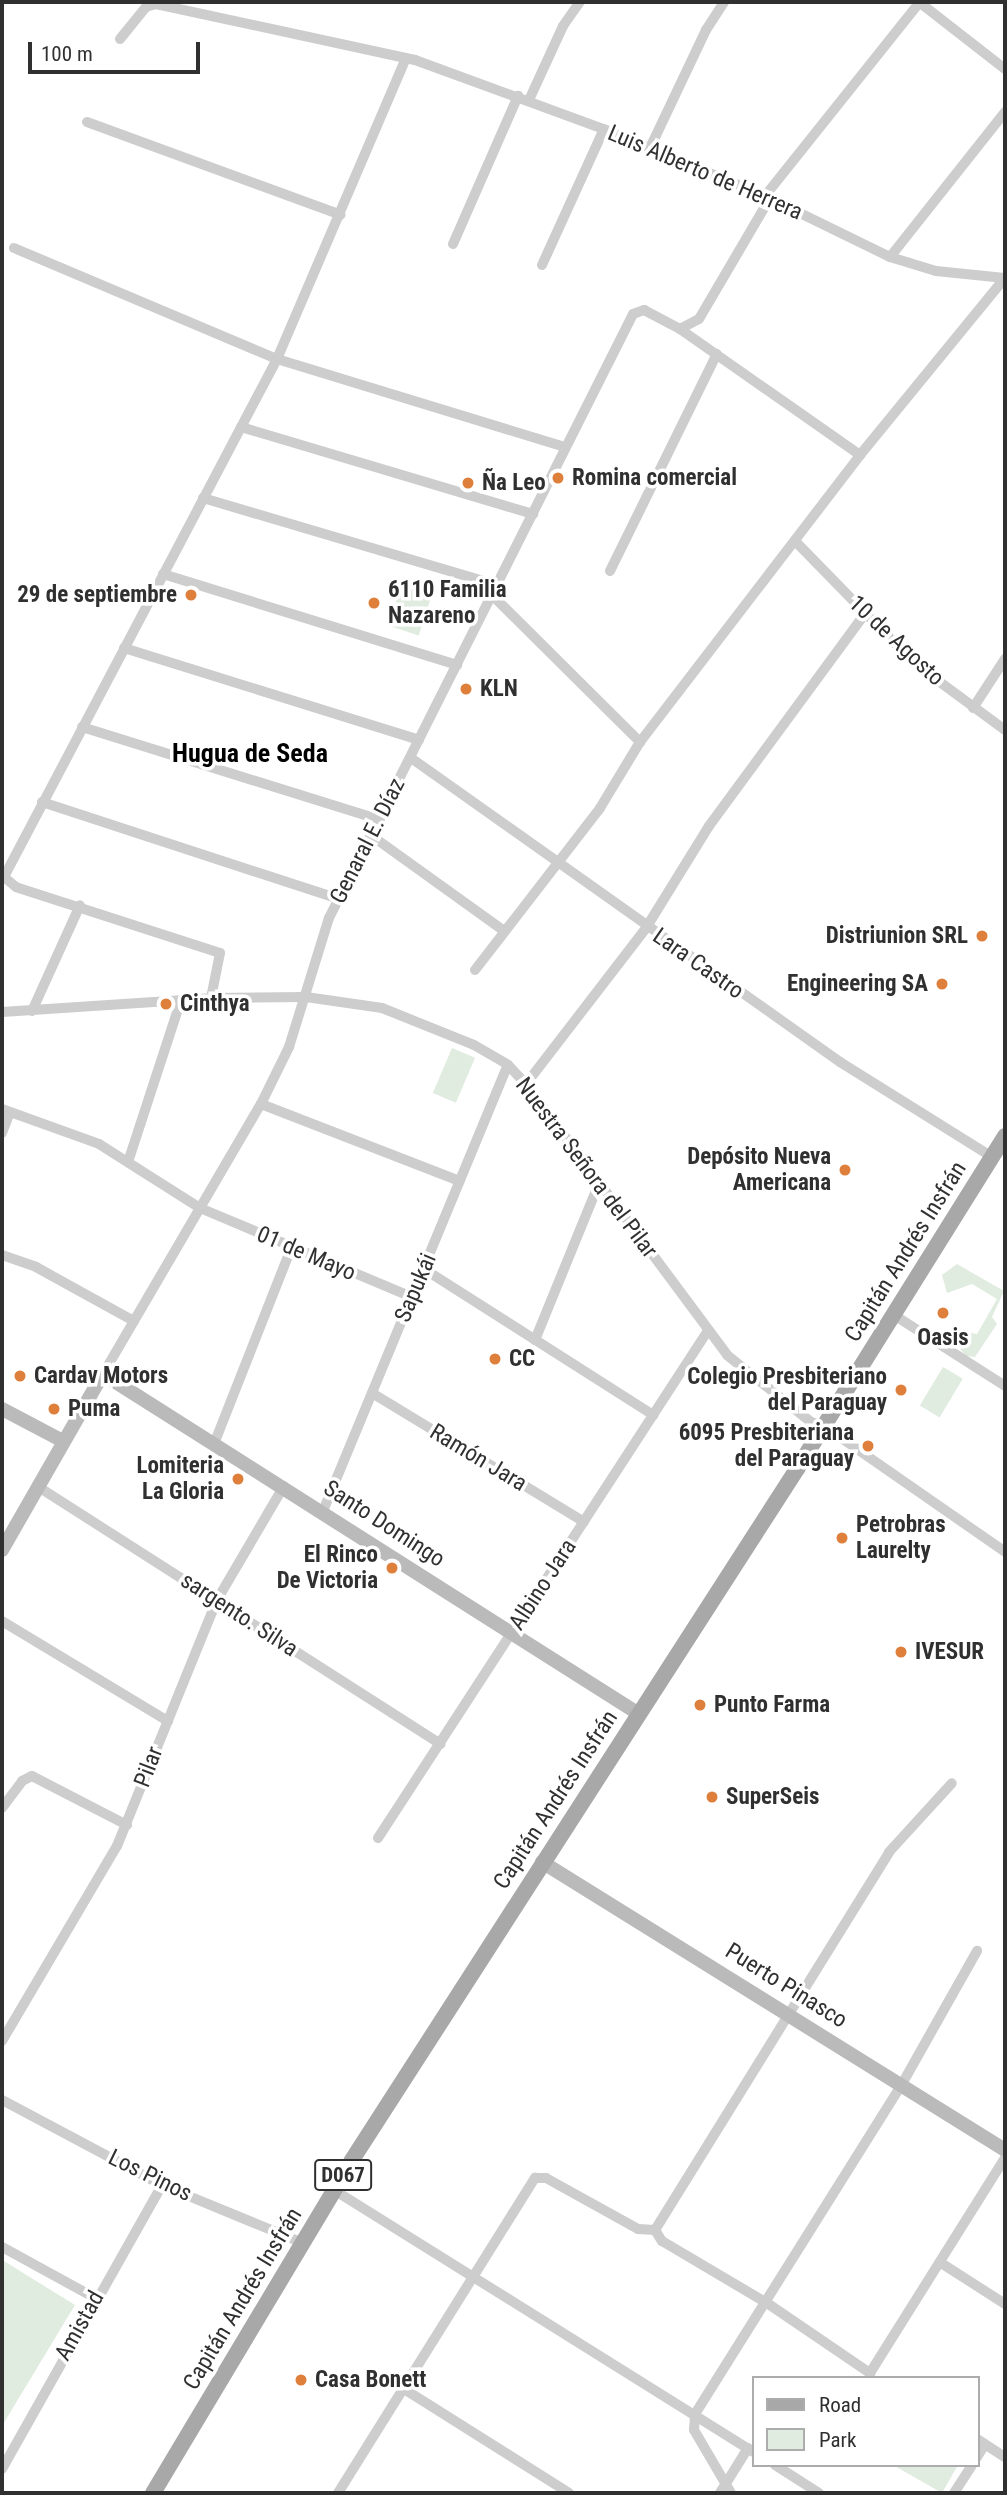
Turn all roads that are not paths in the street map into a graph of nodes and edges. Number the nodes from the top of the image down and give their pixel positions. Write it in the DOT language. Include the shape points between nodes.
graph roads {
  1 [pos="580,2"];
  2 [pos="724,2"];
  3 [pos="919,2"];
  4 [pos="120,39"];
  5 [pos="405,60"];
  6 [pos="1005,69"];
  7 [pos="523,98"];
  8 [pos="1005,113"];
  9 [pos="88,122"];
  10 [pos="604,129"];
  11 [pos="650,148"];
  12 [pos="768,197"];
  13 [pos="341,215"];
  14 [pos="453,244"];
  15 [pos="14,248"];
  16 [pos="890,257"];
  17 [pos="542,265"];
  18 [pos="1005,278"];
  19 [pos="680,329"];
  20 [pos="717,354"];
  21 [pos="277,359"];
  22 [pos="241,426"];
  23 [pos="565,447"];
  24 [pos="860,456"];
  25 [pos="203,498"];
  26 [pos="533,514"];
  27 [pos="797,543"];
  28 [pos="610,571"];
  29 [pos="163,574"];
  30 [pos="494,590"];
  31 [pos="865,614"];
  32 [pos="124,648"];
  33 [pos="1005,659"];
  34 [pos="457,665"];
  35 [pos="973,708"];
  36 [pos="82,727"];
  37 [pos="1005,730"];
  38 [pos="419,740"];
  39 [pos="640,742"];
  40 [pos="411,758"];
  41 [pos="42,803"];
  42 [pos="380,820"];
  43 [pos="372,836"];
  44 [pos="558,862"];
  45 [pos="338,899"];
  46 [pos="80,905"];
  47 [pos="646,928"];
  48 [pos="504,931"];
  49 [pos="475,970"];
  50 [pos="306,997"];
  51 [pos="211,998"];
  52 [pos="181,1000"];
  53 [pos="32,1010"];
  54 [pos="2,1012"];
  55 [pos="508,1065"];
  56 [pos="526,1084"];
  57 [pos="261,1104"];
  58 [pos="6,1110"];
  59 [pos="2,1133"];
  60 [pos="1005,1136"];
  61 [pos="992,1157"];
  62 [pos="129,1159"];
  63 [pos="460,1181"];
  64 [pos="599,1183"];
  65 [pos="201,1208"];
  66 [pos="291,1249"];
  67 [pos="2,1255"];
  68 [pos="424,1269"];
  69 [pos="412,1297"];
  70 [pos="894,1315"];
  71 [pos="134,1321"];
  72 [pos="707,1332"];
  73 [pos="535,1340"];
  74 [pos="103,1374"];
  75 [pos="1005,1386"];
  76 [pos="372,1393"];
  77 [pos="2,1409"];
  78 [pos="653,1415"];
  79 [pos="824,1426"];
  80 [pos="63,1441"];
  81 [pos="214,1444"];
  82 [pos="37,1486"];
  83 [pos="284,1486"];
  84 [pos="323,1511"];
  85 [pos="584,1522"];
  86 [pos="2,1550"];
  87 [pos="1005,1552"];
  88 [pos="217,1600"];
  89 [pos="2,1621"];
  90 [pos="511,1634"];
  91 [pos="639,1714"];
  92 [pos="167,1721"];
  93 [pos="440,1745"];
  94 [pos="952,1783"];
  95 [pos="2,1808"];
  96 [pos="127,1825"];
  97 [pos="378,1838"];
  98 [pos="542,1862"];
  99 [pos="977,1951"];
  100 [pos="790,2015"];
  101 [pos="2,2041"];
  102 [pos="902,2084"];
  103 [pos="2,2100"];
  104 [pos="1005,2150"];
  105 [pos="1005,2158"];
  106 [pos="162,2185"];
  107 [pos="334,2190"];
  108 [pos="655,2230"];
  109 [pos="303,2244"];
  110 [pos="2,2247"];
  111 [pos="941,2263"];
  112 [pos="472,2279"];
  113 [pos="95,2298"];
  114 [pos="767,2303"];
  115 [pos="1005,2304"];
  116 [pos="874,2375"];
  117 [pos="404,2389"];
  118 [pos="695,2414"];
  119 [pos="981,2442"];
  120 [pos="750,2450"];
  121 [pos="1005,2458"];
  122 [pos="2,2467"];
  123 [pos="778,2467"];
  124 [pos="971,2467"];
  125 [pos="725,2490"];
  126 [pos="153,2493"];
  127 [pos="338,2493"];
  128 [pos="569,2493"];
  129 [pos="819,2493"];
  130 [pos="954,2493"];
  1 -- 7 [label="street"];
  2 -- 11 [label="street"];
  3 -- 6 [label="street"];
  3 -- 12 [label="street"];
  4 -- 5 [label="street, Luis Alberto de Herrera" via="146,7 156,4"];
  5 -- 7 [label="street, Luis Alberto de Herrera"];
  5 -- 13 [label="street"];
  7 -- 10 [label="street, Luis Alberto de Herrera"];
  7 -- 14 [label="street"];
  8 -- 16 [label="street"];
  9 -- 13 [label="street"];
  10 -- 11 [label="street, Luis Alberto de Herrera"];
  10 -- 17 [label="street"];
  11 -- 12 [label="street, Luis Alberto de Herrera"];
  12 -- 16 [label="street, Luis Alberto de Herrera"];
  12 -- 19 [label="street" via="699,319"];
  13 -- 21 [label="street"];
  15 -- 21 [label="street"];
  16 -- 18 [label="street, Luis Alberto de Herrera" via="936,271"];
  18 -- 24 [label="street"];
  19 -- 20 [label="street"];
  19 -- 23 [label="street, Genaral E. Díaz" via="639,309"];
  20 -- 24 [label="street"];
  20 -- 28 [label="street"];
  21 -- 22 [label="street"];
  21 -- 23 [label="street"];
  22 -- 25 [label="street"];
  22 -- 26 [label="street"];
  23 -- 26 [label="street, Genaral E. Díaz"];
  24 -- 27 [label="street"];
  25 -- 29 [label="street"];
  25 -- 30 [label="street"];
  26 -- 30 [label="street, Genaral E. Díaz"];
  27 -- 31 [label="street, 10 de Agosto"];
  27 -- 39 [label="street"];
  29 -- 32 [label="street"];
  29 -- 34 [label="street"];
  30 -- 34 [label="street, Genaral E. Díaz"];
  30 -- 39 [label="street"];
  31 -- 35 [label="street, 10 de Agosto" via="914,663"];
  31 -- 47 [label="street" via="709,826"];
  32 -- 36 [label="street"];
  32 -- 38 [label="street"];
  33 -- 35 [label="street"];
  34 -- 38 [label="street, Genaral E. Díaz"];
  35 -- 37 [label="street, 10 de Agosto"];
  36 -- 41 [label="street"];
  36 -- 42 [label="street"];
  38 -- 40 [label="street, Genaral E. Díaz"];
  39 -- 44 [label="street" via="600,808"];
  40 -- 42 [label="street, Genaral E. Díaz"];
  40 -- 44 [label="street, Lara Castro"];
  41 -- 45 [label="street"];
  41 -- 46 [label="street" via="5,882"];
  42 -- 43 [label="street, Genaral E. Díaz"];
  43 -- 45 [label="street, Genaral E. Díaz"];
  43 -- 48 [label="street"];
  44 -- 47 [label="street, Lara Castro"];
  44 -- 48 [label="street"];
  45 -- 50 [label="street, Genaral E. Díaz" via="317,948"];
  46 -- 51 [label="street" via="220,953"];
  46 -- 53 [label="street"];
  47 -- 56 [label="street"];
  47 -- 61 [label="street, Lara Castro" via="840,1062"];
  48 -- 49 [label="street"];
  50 -- 51 [label="street, Nuestra Señora del Pilar"];
  50 -- 55 [label="street, Nuestra Señora del Pilar" via="414,1018"];
  50 -- 57 [label="street, Genaral E. Díaz" via="289,1047"];
  51 -- 52 [label="street, Nuestra Señora del Pilar"];
  52 -- 53 [label="street, Nuestra Señora del Pilar"];
  52 -- 62 [label="street"];
  53 -- 54 [label="street, Nuestra Señora del Pilar"];
  55 -- 56 [label="street, Nuestra Señora del Pilar"];
  55 -- 63 [label="street, Sapukái"];
  56 -- 64 [label="street, Nuestra Señora del Pilar"];
  57 -- 63 [label="street"];
  57 -- 65 [label="street, Genaral E. Díaz"];
  58 -- 59 [label="street"];
  58 -- 62 [label="street"];
  60 -- 61 [label="main road, Capitán Andrés Insfrán / D067"];
  61 -- 70 [label="main road, Capitán Andrés Insfrán / D067"];
  62 -- 65 [label="street, 01 de Mayo"];
  63 -- 68 [label="street, Sapukái"];
  64 -- 72 [label="street, Nuestra Señora del Pilar"];
  64 -- 73 [label="street"];
  65 -- 66 [label="street, 01 de Mayo"];
  65 -- 71 [label="street, Genaral E. Díaz"];
  66 -- 69 [label="street, 01 de Mayo"];
  66 -- 81 [label="street"];
  67 -- 71 [label="street" via="36,1267"];
  68 -- 69 [label="street, Sapukái"];
  68 -- 73 [label="street"];
  69 -- 76 [label="street, Sapukái"];
  70 -- 75 [label="street"];
  70 -- 79 [label="main road, Capitán Andrés Insfrán / D067"];
  71 -- 74 [label="street, Genaral E. Díaz"];
  72 -- 78 [label="street, Albino Jara"];
  72 -- 79 [label="street, Nuestra Señora del Pilar" via="727,1355 811,1422"];
  73 -- 78 [label="street"];
  74 -- 80 [label="street"];
  74 -- 81 [label="street, Santo Domingo"];
  76 -- 84 [label="street, Sapukái"];
  76 -- 85 [label="street, Ramón Jara"];
  77 -- 80 [label="street"];
  78 -- 85 [label="street, Albino Jara"];
  79 -- 87 [label="street, Nuestra Señora del Pilar"];
  79 -- 91 [label="main road, Capitán Andrés Insfrán / D067"];
  80 -- 82 [label="street"];
  81 -- 83 [label="street, Santo Domingo"];
  82 -- 86 [label="street"];
  82 -- 88 [label="street, sargento. Silva"];
  83 -- 84 [label="street, Santo Domingo"];
  83 -- 88 [label="street, Pilar"];
  84 -- 90 [label="street, Santo Domingo"];
  85 -- 90 [label="street, Albino Jara"];
  88 -- 92 [label="street, Pilar"];
  88 -- 93 [label="street, sargento. Silva"];
  89 -- 92 [label="street"];
  90 -- 91 [label="street, Santo Domingo"];
  90 -- 93 [label="street, Albino Jara"];
  91 -- 98 [label="main road, Capitán Andrés Insfrán / D067"];
  92 -- 96 [label="street, Pilar"];
  93 -- 97 [label="street, Albino Jara"];
  94 -- 100 [label="street" via="889,1852"];
  95 -- 96 [label="street" via="22,1781 32,1776"];
  96 -- 101 [label="street, Pilar"];
  98 -- 100 [label="street, Puerto Pinasco"];
  98 -- 107 [label="main road, Capitán Andrés Insfrán / D067"];
  99 -- 102 [label="street"];
  100 -- 102 [label="street, Puerto Pinasco"];
  100 -- 108 [label="street"];
  102 -- 104 [label="street, Puerto Pinasco"];
  102 -- 114 [label="street"];
  103 -- 106 [label="street, Los Pinos"];
  105 -- 111 [label="street"];
  106 -- 109 [label="street, Los Pinos"];
  106 -- 113 [label="street, Amistad"];
  107 -- 109 [label="main road, Capitán Andrés Insfrán / D067"];
  107 -- 112 [label="street"];
  108 -- 112 [label="street" via="638,2229 537,2177"];
  108 -- 114 [label="street" via="662,2241"];
  109 -- 126 [label="main road, Capitán Andrés Insfrán / D067"];
  110 -- 113 [label="street"];
  111 -- 115 [label="street"];
  111 -- 116 [label="street"];
  112 -- 117 [label="street"];
  112 -- 118 [label="street"];
  113 -- 122 [label="street, Amistad"];
  114 -- 116 [label="street"];
  114 -- 118 [label="street"];
  117 -- 127 [label="street"];
  117 -- 128 [label="street"];
  118 -- 120 [label="street"];
  118 -- 125 [label="street" via="694,2430"];
  119 -- 121 [label="street"];
  120 -- 125 [label="street"];
  123 -- 129 [label="street"];
  124 -- 130 [label="street"];
}
